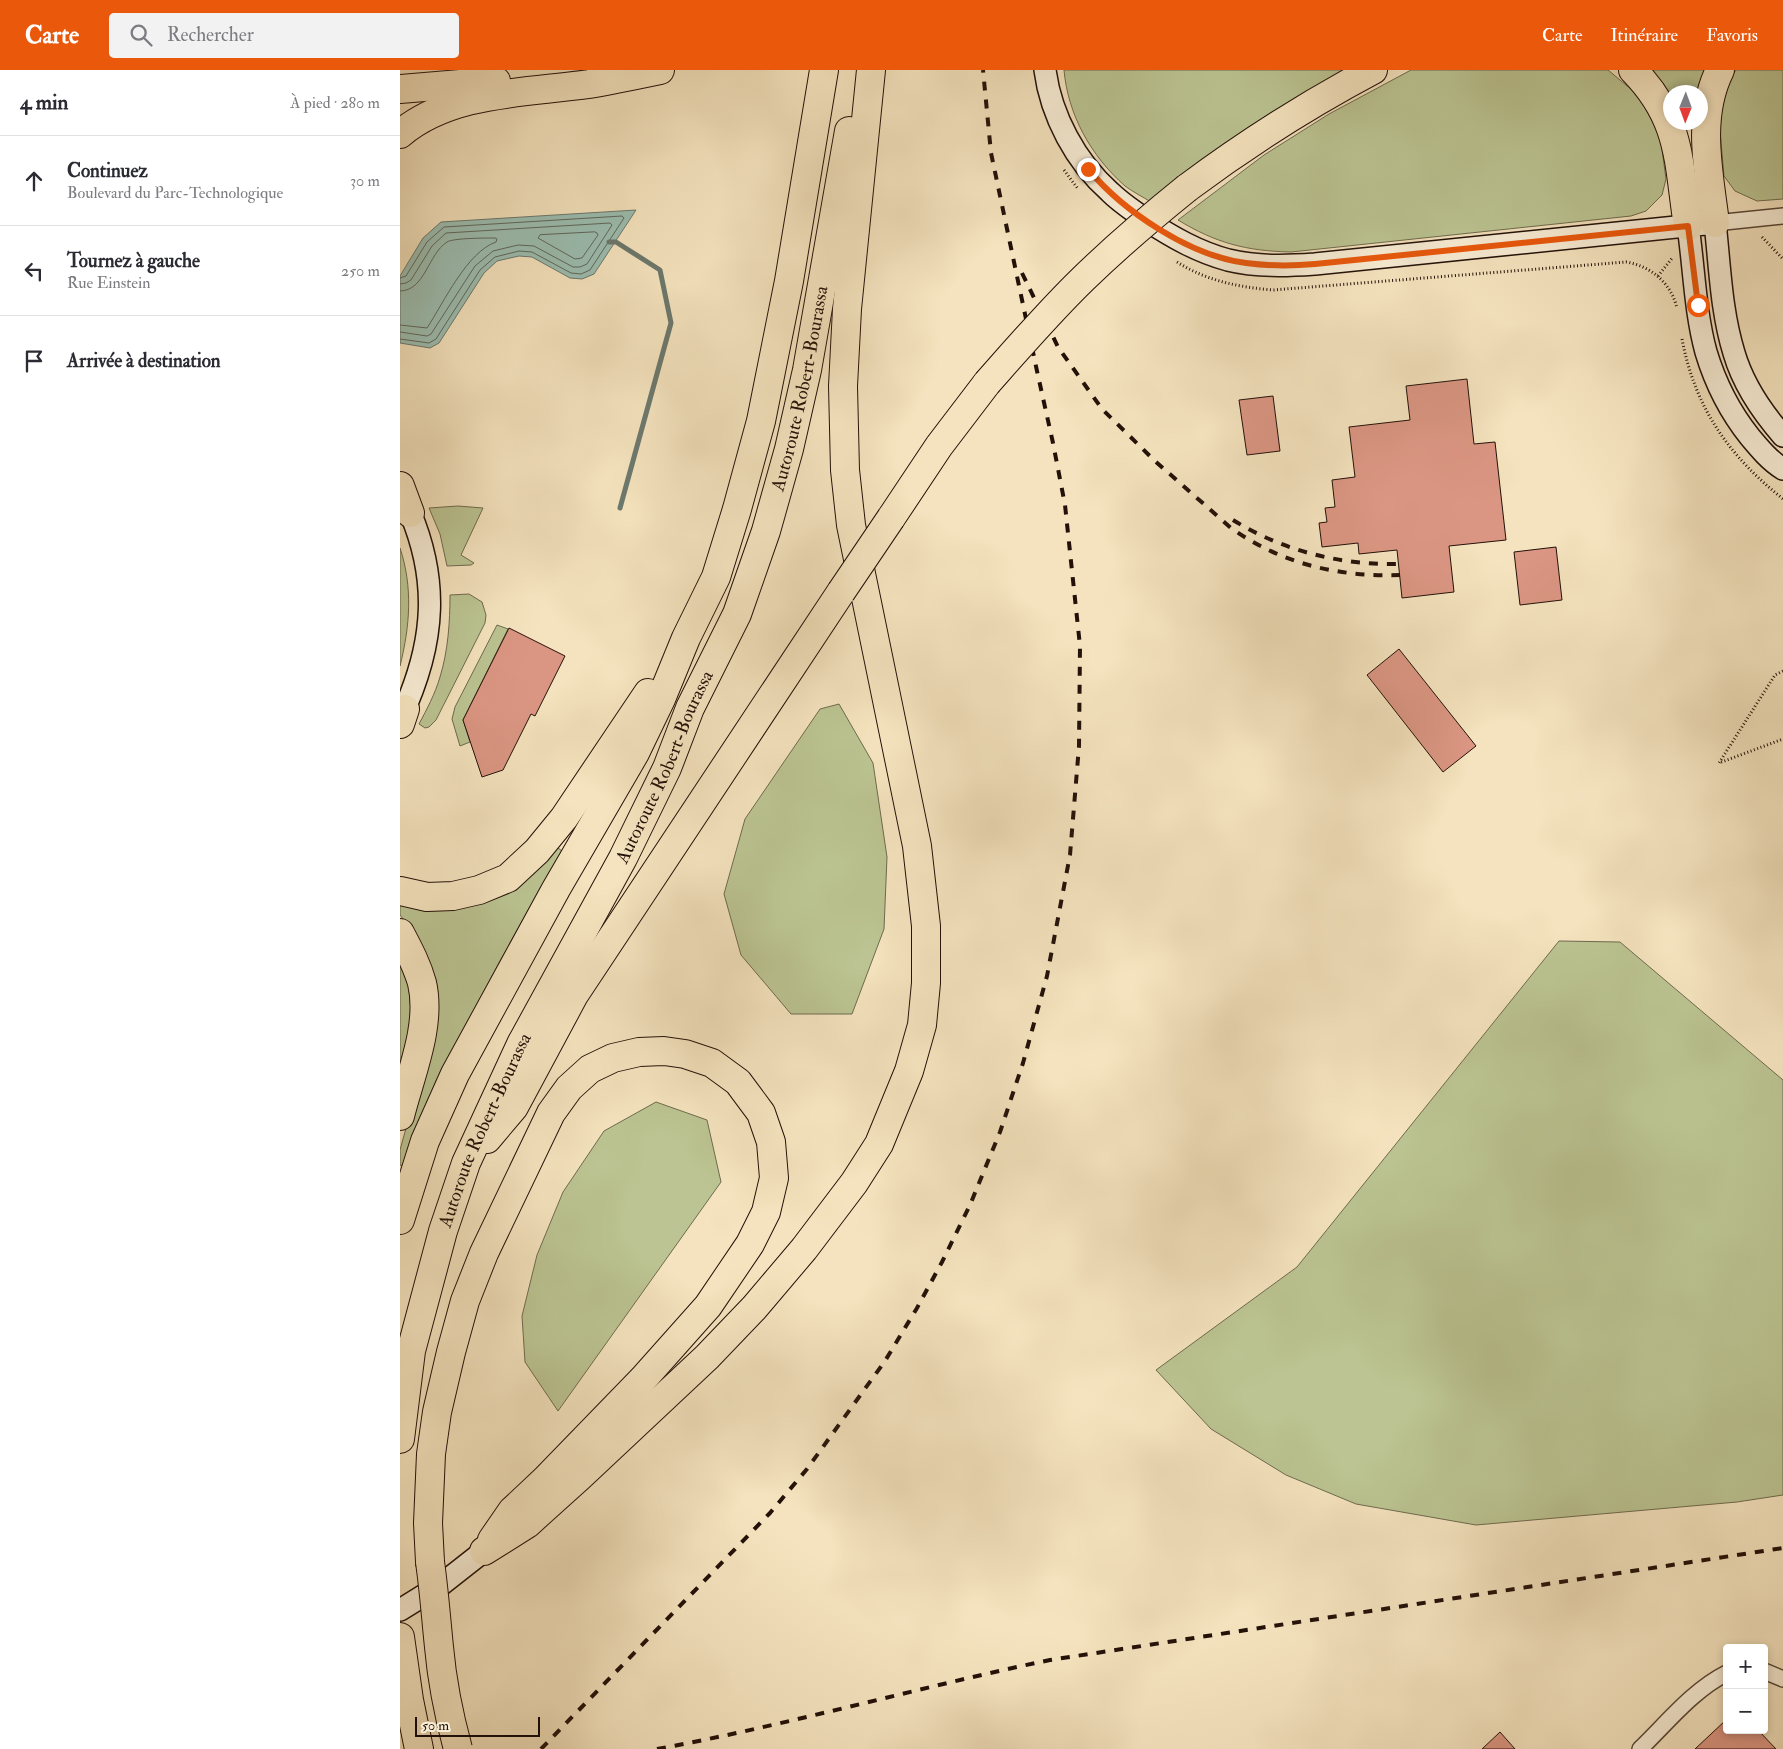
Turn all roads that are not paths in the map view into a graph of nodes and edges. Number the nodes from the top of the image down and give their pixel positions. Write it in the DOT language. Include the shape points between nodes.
graph roads {
  1 [pos="650,70"];
  2 [pos="660,70"];
  3 [pos="822,70"];
  4 [pos="859,70"];
  5 [pos="872,70"];
  6 [pos="1045,70"];
  7 [pos="1373,70"];
  8 [pos="1633,70"];
  9 [pos="1720,70"];
  10 [pos="400,89"];
  11 [pos="400,134"];
  12 [pos="1783,216"];
  13 [pos="1715,224"];
  14 [pos="1688,226"];
  15 [pos="1783,436"];
  16 [pos="1783,468"];
  17 [pos="400,486"];
  18 [pos="405,502"];
  19 [pos="686,638"];
  20 [pos="402,717"];
  21 [pos="403,888"];
  22 [pos="400,934"];
  23 [pos="400,1116"];
  24 [pos="466,1163"];
  25 [pos="400,1220"];
  26 [pos="400,1439"];
  27 [pos="484,1551"];
  28 [pos="400,1610"];
  29 [pos="400,1637"];
  30 [pos="1768,1673"];
  31 [pos="1723,1675"];
  32 [pos="1783,1679"];
  33 [pos="419,1749"];
  34 [pos="458,1749"];
  35 [pos="1640,1749"];
  1 -- 10 [label="highway"];
  2 -- 11 [label="highway" via="465,102 430,114"];
  3 -- 19 [label="highway, Autoroute Robert-Bourassa" via="789,281 761,421 716,577"];
  4 -- 24 [label="highway, Autoroute Robert-Bourassa" via="807,370 766,530 737,614 690,708 667,768 623,858 521,1044"];
  5 -- 27 [label="highway" via="847,309 843,386 845,470 851,525 917,846 926,926 922,1024 912,1062 879,1144 854,1184 804,1249 707,1357 527,1524"];
  6 -- 14 [label="street" via="1061,124 1098,180 1121,202 1166,232 1228,260 1270,265 1315,264"];
  7 -- 24 [label="highway, bridge" via="1260,136 1187,188 1082,280 987,383 939,446 574,996 514,1107"];
  8 -- 14 [label="highway" via="1658,102 1673,131"];
  9 -- 13 [label="highway" via="1708,101 1706,125"];
  12 -- 13 [label="street"];
  13 -- 14 [label="street"];
  13 -- 15 [label="street" via="1726,318 1735,355 1759,405"];
  14 -- 16 [label="street" via="1702,331 1711,366 1744,430 1766,455"];
  17 -- 18 [label="highway"];
  18 -- 20 [label="street" via="426,564 430,616 422,663"];
  19 -- 21 [label="highway" via="564,818 538,851 508,878 480,890 452,896 427,897"];
  19 -- 25 [label="highway, Autoroute Robert-Bourassa" via="634,753 455,1074 426,1141"];
  22 -- 23 [label="highway" via="422,985 425,1011 422,1036"];
  24 -- 26 [label="highway, Autoroute Robert-Bourassa" via="443,1231 411,1351"];
  27 -- 28 [label="street" via="442,1584"];
  27 -- 34 [label="highway, bridge" via="512,1511 643,1379 708,1306 750,1244 766,1212 774,1178 771,1142 761,1113 738,1082 712,1063 685,1054 639,1052 613,1058 590,1069 569,1088 551,1113 484,1253 465,1301 437,1412 431,1454 428,1524 439,1648"];
  29 -- 33 [label="highway"];
  30 -- 32 [label="street"];
  31 -- 35 [label="street" via="1698,1692"];
}
